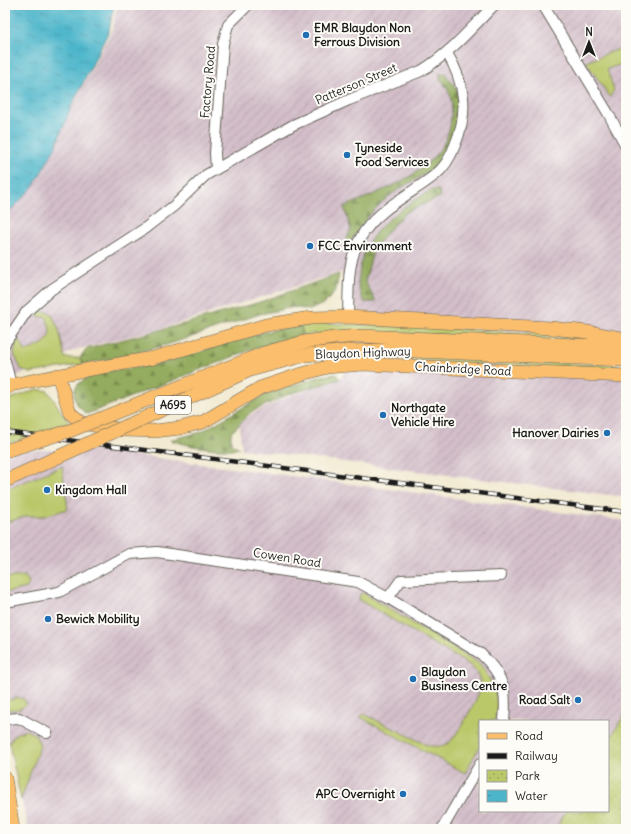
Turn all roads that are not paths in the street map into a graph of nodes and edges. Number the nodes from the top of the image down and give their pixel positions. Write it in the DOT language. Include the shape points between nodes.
graph roads {
  1 [pos="248,5"];
  2 [pos="494,5"];
  3 [pos="543,5"];
  4 [pos="448,53"];
  5 [pos="626,146"];
  6 [pos="216,169"];
  7 [pos="348,317"];
  8 [pos="626,339"];
  9 [pos="5,343"];
  10 [pos="626,347"];
  11 [pos="626,360"];
  12 [pos="5,361"];
  13 [pos="58,375"];
  14 [pos="626,376"];
  15 [pos="8,387"];
  16 [pos="5,451"];
  17 [pos="5,481"];
  18 [pos="501,576"];
  19 [pos="388,598"];
  20 [pos="5,602"];
  21 [pos="5,719"];
  22 [pos="504,720"];
  23 [pos="47,733"];
  24 [pos="479,766"];
  25 [pos="5,778"];
  26 [pos="13,829"];
  27 [pos="442,829"];
  1 -- 6 [label="street, Factory Road" via="228,25 223,44"];
  2 -- 4 [label="street, Patterson Street"];
  3 -- 5 [label="street"];
  4 -- 6 [label="street, Patterson Street" via="421,71 293,125"];
  4 -- 7 [label="street" via="460,80 465,104 459,136 445,165 380,216 361,236 351,262"];
  6 -- 9 [label="street, Patterson Street" via="144,229 52,289 27,311"];
  7 -- 8 [label="main road" via="551,328"];
  7 -- 13 [label="main road" via="311,318 266,325 153,358"];
  10 -- 16 [label="main road, Blaydon Highway / A695, bridge" via="360,336 304,342 264,353 72,430"];
  11 -- 17 [label="main road, Blaydon Highway / A695, bridge" via="391,350 306,355 250,370"];
  12 -- 15 [label="street"];
  13 -- 14 [label="main road, Chainbridge Road" via="70,413 82,423 123,430 155,431 203,422 260,388 328,367 363,364"];
  13 -- 15 [label="main road"];
  18 -- 19 [label="street" via="401,580"];
  19 -- 20 [label="street, Cowen Road" via="351,581 144,551 129,554 59,592"];
  19 -- 22 [label="street, Cowen Road" via="481,654 493,665 503,681 506,696"];
  21 -- 23 [label="street" via="19,718"];
  24 -- 27 [label="street"];
  25 -- 26 [label="main road"];
}
